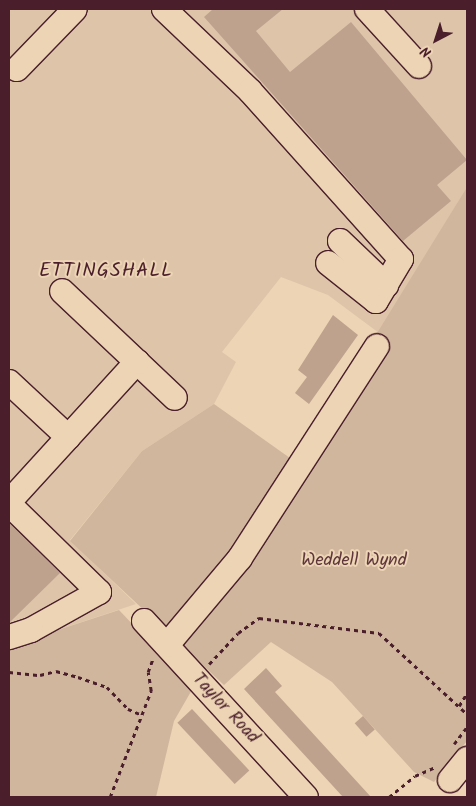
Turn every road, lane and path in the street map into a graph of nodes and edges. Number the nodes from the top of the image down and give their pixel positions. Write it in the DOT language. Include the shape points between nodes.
graph roads {
  1 [pos="75,9"];
  2 [pos="164,9"];
  3 [pos="367,9"];
  4 [pos="420,66"];
  5 [pos="11,69"];
  6 [pos="340,241"];
  7 [pos="328,263"];
  8 [pos="386,285"];
  9 [pos="62,291"];
  10 [pos="377,346"];
  11 [pos="137,362"];
  12 [pos="9,382"];
  13 [pos="175,398"];
  14 [pos="68,437"];
  15 [pos="9,503"];
  16 [pos="144,621"];
  17 [pos="9,636"];
  18 [pos="167,645"];
  19 [pos="9,672"];
  20 [pos="196,678"];
  21 [pos="467,694"];
  22 [pos="459,706"];
  23 [pos="467,714"];
  24 [pos="142,715"];
  25 [pos="467,727"];
  26 [pos="459,753"];
  27 [pos="446,770"];
  28 [pos="110,797"];
  29 [pos="306,797"];
  30 [pos="389,797"];
  1 -- 5 [label="street"];
  2 -- 8 [label="street" via="250,91 393,248 401,259"];
  3 -- 4 [label="street"];
  6 -- 8 [label="street"];
  7 -- 8 [label="street" via="376,301"];
  9 -- 11 [label="street"];
  10 -- 18 [label="street" via="240,558"];
  11 -- 13 [label="street"];
  11 -- 14 [label="street"];
  12 -- 14 [label="street"];
  14 -- 15 [label="street"];
  15 -- 17 [label="street" via="99,592 31,630"];
  16 -- 18 [label="street, Taylor Road"];
  18 -- 20 [label="street, Taylor Road"];
  18 -- 24 [label="path" via="151,664 150,691"];
  19 -- 24 [label="path" via="40,675 56,672 78,677 108,688 128,709"];
  20 -- 22 [label="path" via="238,633 259,618 379,633"];
  20 -- 29 [label="street, Taylor Road"];
  21 -- 22 [label="path"];
  22 -- 23 [label="path"];
  24 -- 28 [label="path"];
  25 -- 26 [label="path"];
  26 -- 27 [label="street"];
  27 -- 30 [label="path"];
}
